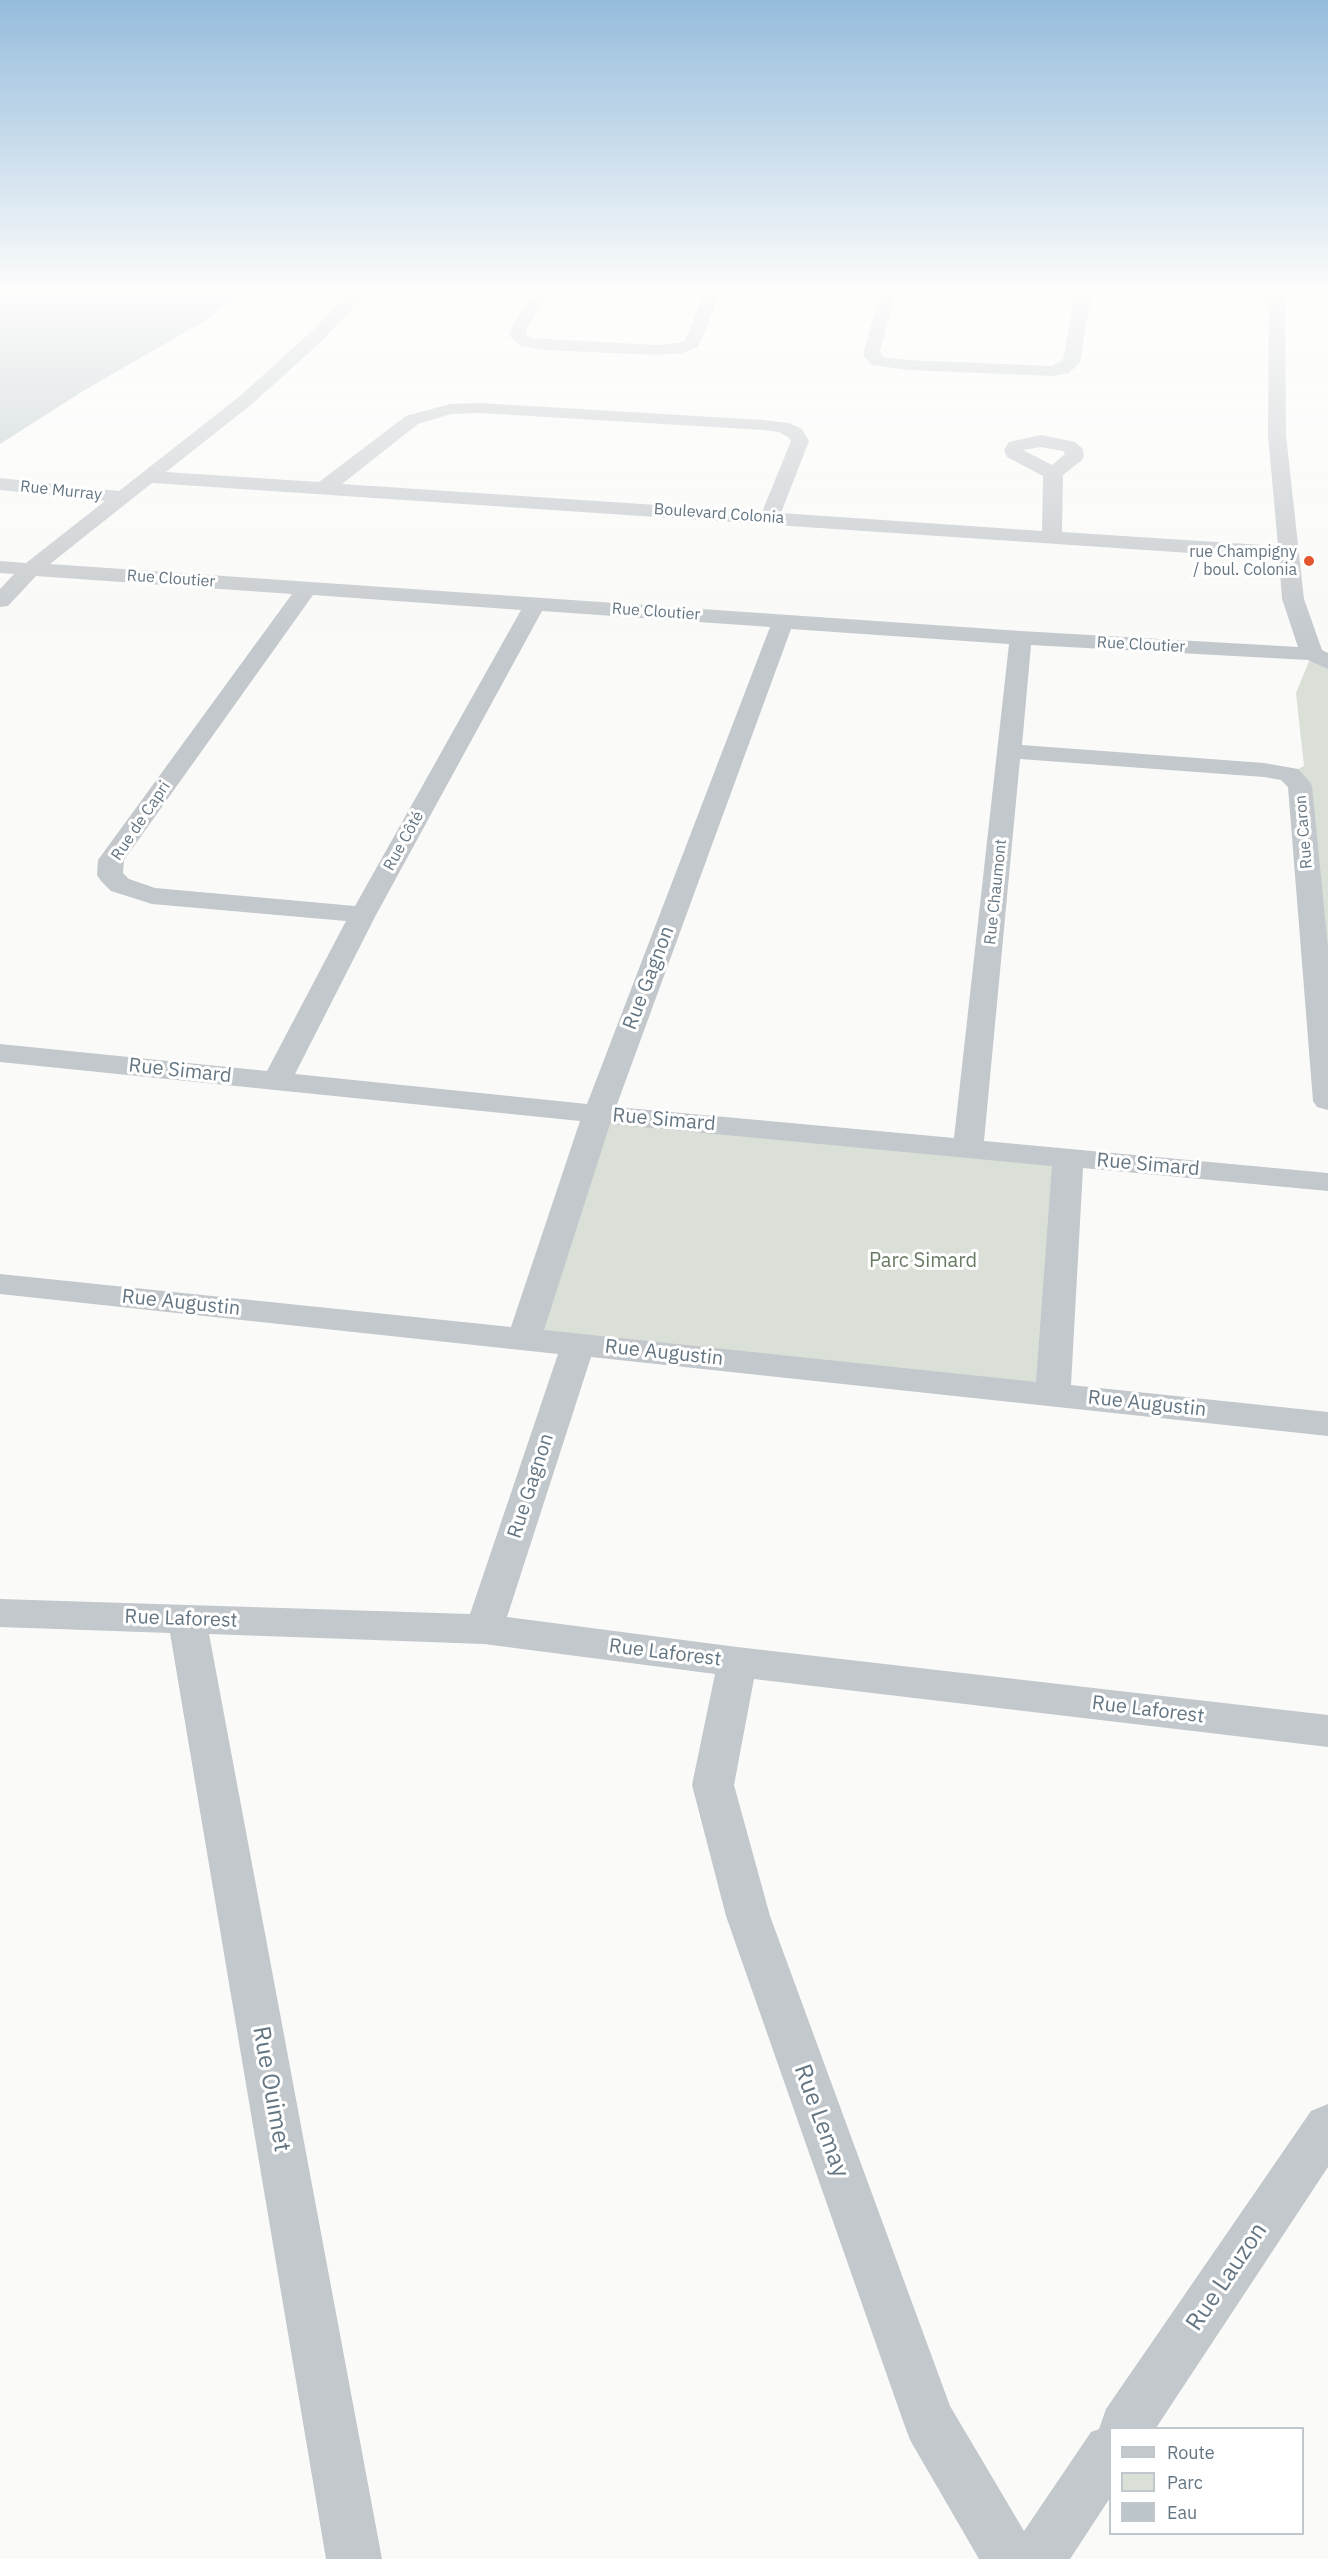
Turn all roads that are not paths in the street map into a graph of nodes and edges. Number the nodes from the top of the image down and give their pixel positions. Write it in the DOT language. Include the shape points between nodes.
graph roads {
  1 [pos="236,408"];
  2 [pos="467,408"];
  3 [pos="487,408"];
  4 [pos="1277,408"];
  5 [pos="1053,473"];
  6 [pos="150,477"];
  7 [pos="0,484"];
  8 [pos="322,489"];
  9 [pos="123,496"];
  10 [pos="770,517"];
  11 [pos="1052,537"];
  12 [pos="1288,552"];
  13 [pos="0,567"];
  14 [pos="31,569"];
  15 [pos="307,588"];
  16 [pos="0,601"];
  17 [pos="535,604"];
  18 [pos="783,621"];
  19 [pos="1021,638"];
  20 [pos="1320,658"];
  21 [pos="1011,751"];
  22 [pos="363,915"];
  23 [pos="0,1053"];
  24 [pos="277,1081"];
  25 [pos="1328,1101"];
  26 [pos="598,1114"];
  27 [pos="968,1147"];
  28 [pos="1068,1158"];
  29 [pos="1328,1182"];
  30 [pos="0,1284"];
  31 [pos="524,1338"];
  32 [pos="578,1344"];
  33 [pos="1053,1394"];
  34 [pos="1328,1424"];
  35 [pos="0,1613"];
  36 [pos="187,1619"];
  37 [pos="484,1629"];
  38 [pos="737,1662"];
  39 [pos="1328,1731"];
  40 [pos="1328,2126"];
  41 [pos="1126,2427"];
  42 [pos="1109,2452"];
  43 [pos="354,2559"];
  44 [pos="1010,2559"];
  45 [pos="1038,2559"];
  1 -- 6 [label="street"];
  2 -- 8 [label="street" via="412,420"];
  3 -- 10 [label="street" via="783,427 800,441"];
  4 -- 12 [label="street"];
  5 -- 11 [label="street"];
  6 -- 8 [label="street, Boulevard Colonia"];
  6 -- 9 [label="street"];
  7 -- 9 [label="street, Rue Murray"];
  8 -- 10 [label="street, Boulevard Colonia"];
  9 -- 14 [label="street"];
  10 -- 11 [label="street, Boulevard Colonia"];
  11 -- 12 [label="street, Boulevard Colonia"];
  12 -- 20 [label="street" via="1293,599"];
  13 -- 14 [label="street, Rue Cloutier"];
  14 -- 15 [label="street, Rue Cloutier"];
  14 -- 16 [label="street"];
  15 -- 17 [label="street, Rue Cloutier"];
  15 -- 22 [label="street, Rue de Capri" via="111,860 110,875 120,885 152,896"];
  17 -- 18 [label="street, Rue Cloutier"];
  17 -- 22 [label="street, Rue Côté"];
  18 -- 19 [label="street, Rue Cloutier"];
  18 -- 26 [label="street, Rue Gagnon"];
  19 -- 20 [label="street, Rue Cloutier"];
  19 -- 21 [label="street, Rue Chaumont"];
  21 -- 25 [label="street, Rue Caron" via="1264,770 1289,774 1300,786"];
  21 -- 27 [label="street, Rue Chaumont"];
  22 -- 24 [label="street, Rue Côté"];
  23 -- 24 [label="street, Rue Simard"];
  24 -- 26 [label="street, Rue Simard"];
  26 -- 27 [label="street, Rue Simard"];
  26 -- 31 [label="street, Rue Gagnon"];
  27 -- 28 [label="street, Rue Simard"];
  28 -- 29 [label="street, Rue Simard"];
  28 -- 33 [label="street"];
  30 -- 31 [label="street, Rue Augustin"];
  31 -- 32 [label="street, Rue Augustin"];
  32 -- 33 [label="street, Rue Augustin"];
  32 -- 37 [label="street, Rue Gagnon"];
  33 -- 34 [label="street, Rue Augustin"];
  35 -- 36 [label="street, Rue Laforest"];
  36 -- 37 [label="street, Rue Laforest"];
  36 -- 43 [label="street, Rue Ouimet"];
  37 -- 38 [label="street, Rue Laforest"];
  38 -- 39 [label="street, Rue Laforest"];
  38 -- 44 [label="street, Rue Lemay" via="713,1785 748,1916 929,2421"];
  40 -- 41 [label="street, Rue Lauzon"];
  42 -- 45 [label="street"];
}
